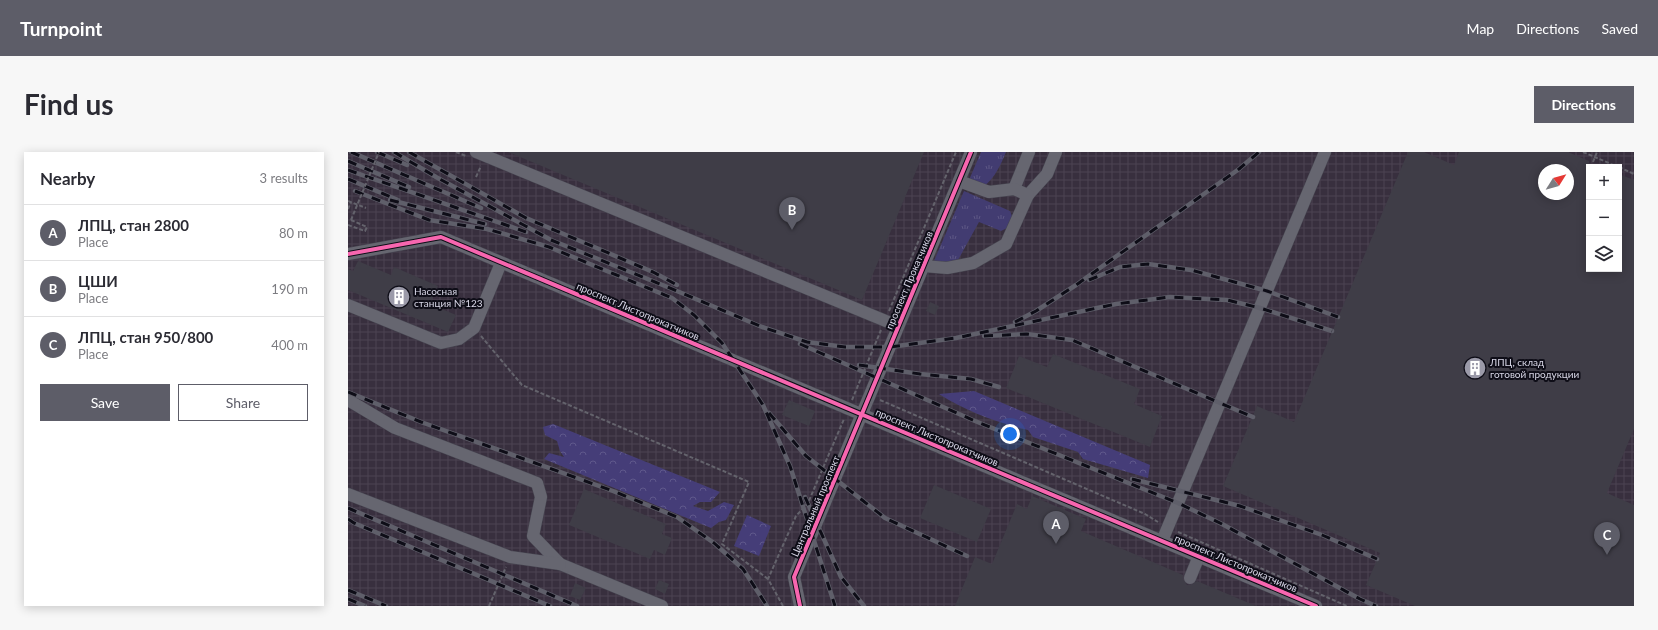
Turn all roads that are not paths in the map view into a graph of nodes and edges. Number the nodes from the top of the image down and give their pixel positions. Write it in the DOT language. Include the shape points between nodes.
graph roads {
  1 [pos="476,152"];
  2 [pos="971,152"];
  3 [pos="1029,152"];
  4 [pos="1056,152"];
  5 [pos="1325,152"];
  6 [pos="959,181"];
  7 [pos="1014,189"];
  8 [pos="1028,195"];
  9 [pos="348,254"];
  10 [pos="501,263"];
  11 [pos="924,266"];
  12 [pos="348,305"];
  13 [pos="898,326"];
  14 [pos="348,400"];
  15 [pos="862,414"];
  16 [pos="348,494"];
  17 [pos="1162,541"];
  18 [pos="1199,556"];
  19 [pos="560,564"];
  20 [pos="1190,578"];
  21 [pos="662,606"];
  22 [pos="800,606"];
  23 [pos="1316,606"];
  1 -- 13 [label="street"];
  2 -- 6 [label="street, проспект Прокатчиков"];
  3 -- 7 [label="street"];
  4 -- 8 [label="street" via="1047,174"];
  5 -- 17 [label="street"];
  6 -- 7 [label="street" via="989,192"];
  6 -- 11 [label="street, проспект Прокатчиков"];
  7 -- 8 [label="street"];
  8 -- 11 [label="street" via="1006,244 973,263 947,268"];
  9 -- 10 [label="street, проспект Листопрокатчиков" via="441,238"];
  10 -- 12 [label="street" via="474,328 459,339 441,343"];
  10 -- 15 [label="street, проспект Листопрокатчиков"];
  11 -- 13 [label="street, проспект Прокатчиков"];
  13 -- 15 [label="street, проспект Прокатчиков"];
  14 -- 19 [label="street" via="395,428 537,484 541,497 533,536"];
  15 -- 17 [label="street, проспект Листопрокатчиков"];
  15 -- 22 [label="street, Центральный проспект" via="794,577"];
  16 -- 19 [label="street" via="510,557"];
  17 -- 18 [label="street, проспект Листопрокатчиков"];
  18 -- 20 [label="street"];
  18 -- 23 [label="street, проспект Листопрокатчиков"];
  19 -- 21 [label="street"];
}
